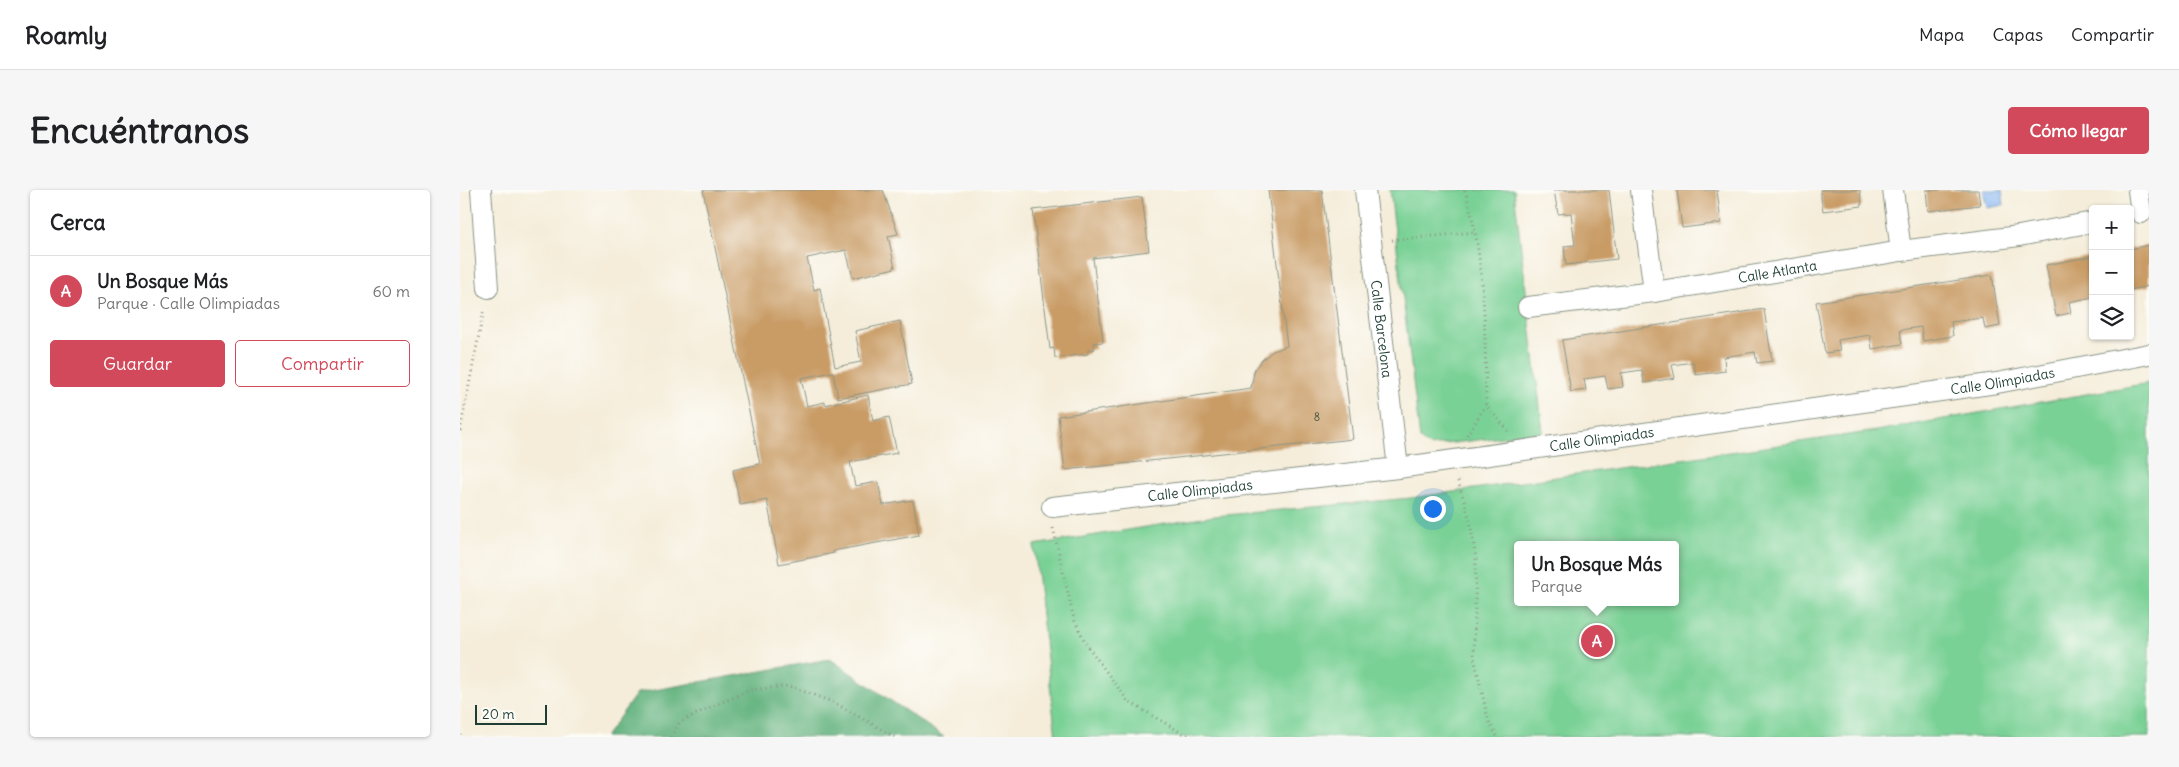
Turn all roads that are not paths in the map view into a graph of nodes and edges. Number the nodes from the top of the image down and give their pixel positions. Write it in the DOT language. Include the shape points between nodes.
graph roads {
  1 [pos="481,190"];
  2 [pos="1365,190"];
  3 [pos="1641,190"];
  4 [pos="1893,190"];
  5 [pos="2138,190"];
  6 [pos="2140,213"];
  7 [pos="2089,223"];
  8 [pos="1901,251"];
  9 [pos="488,288"];
  10 [pos="1654,292"];
  11 [pos="1528,307"];
  12 [pos="2149,354"];
  13 [pos="1398,468"];
  14 [pos="1052,507"];
  1 -- 9 [label="street"];
  2 -- 13 [label="street, Calle Barcelona"];
  3 -- 10 [label="street"];
  4 -- 8 [label="street"];
  5 -- 6 [label="street"];
  7 -- 8 [label="street, Calle Atlanta" via="2019,236"];
  8 -- 10 [label="street, Calle Atlanta"];
  10 -- 11 [label="street, Calle Atlanta"];
  12 -- 13 [label="street, Calle Olimpiadas" via="1997,382"];
  13 -- 14 [label="street, Calle Olimpiadas"];
}
